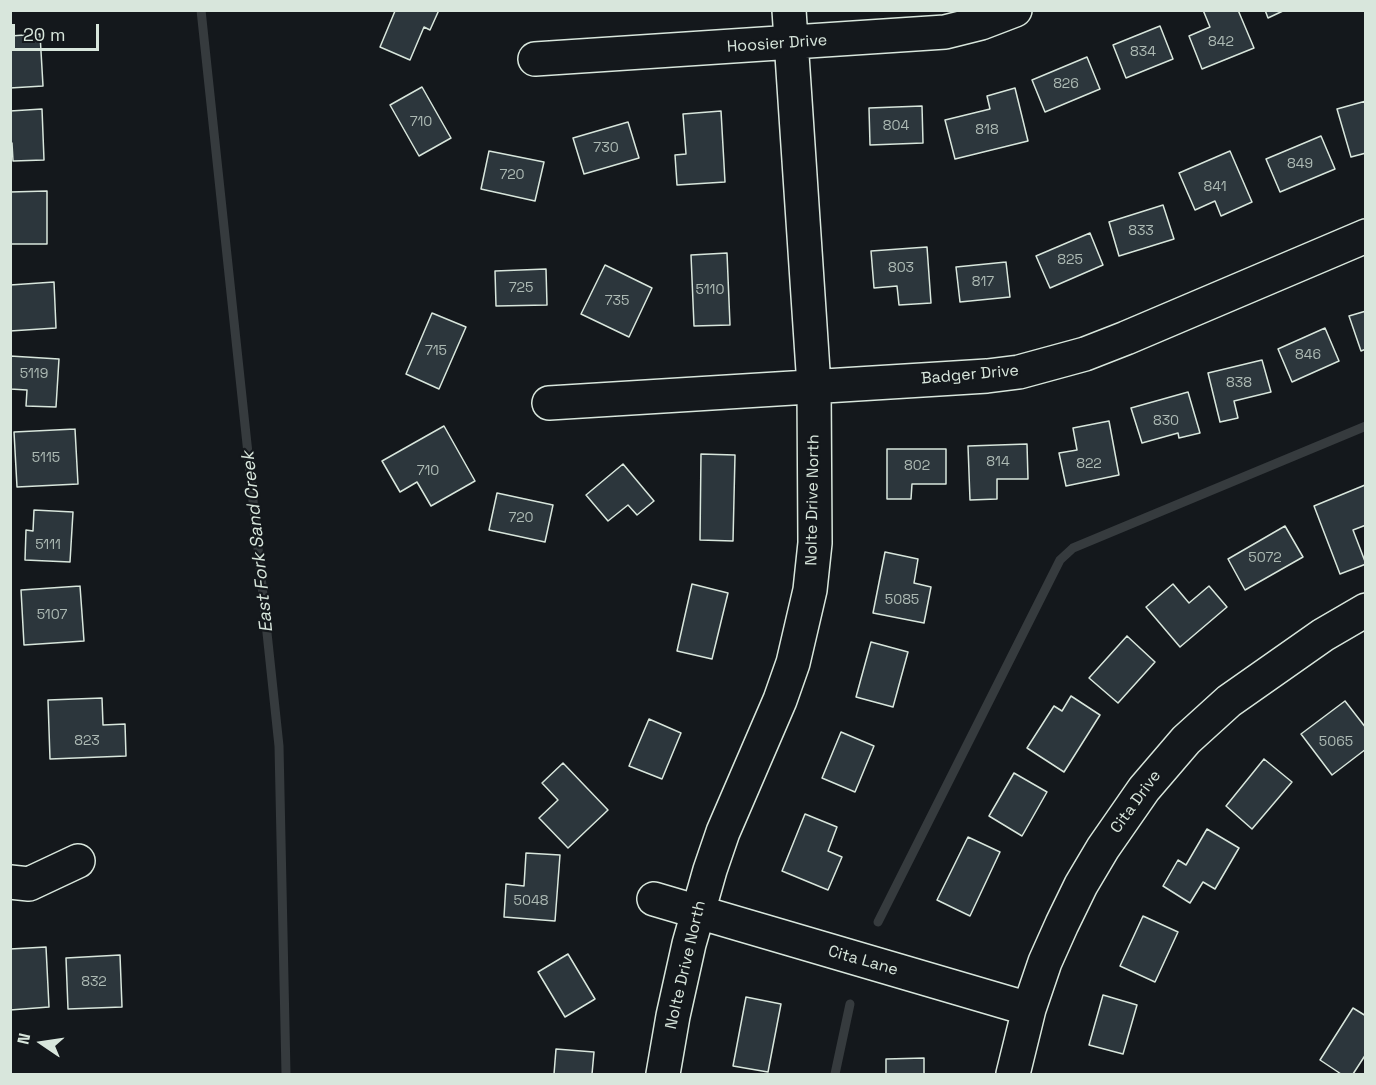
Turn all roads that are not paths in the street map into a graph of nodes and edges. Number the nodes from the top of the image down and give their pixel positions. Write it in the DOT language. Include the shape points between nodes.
graph roads {
  1 [pos="789,10"];
  2 [pos="1015,10"];
  3 [pos="791,43"];
  4 [pos="535,59"];
  5 [pos="1365,236"];
  6 [pos="814,386"];
  7 [pos="549,403"];
  8 [pos="1365,610"];
  9 [pos="78,861"];
  10 [pos="10,882"];
  11 [pos="654,899"];
  12 [pos="697,912"];
  13 [pos="1029,1010"];
  14 [pos="663,1074"];
  15 [pos="1013,1074"];
  1 -- 3 [label="street, Nolte Drive North"];
  2 -- 3 [label="street, Hoosier Drive" via="945,32"];
  3 -- 4 [label="street, Hoosier Drive"];
  3 -- 6 [label="street, Nolte Drive North"];
  5 -- 6 [label="street, Badger Drive" via="1126,338 1049,365 987,376"];
  6 -- 7 [label="street, Badger Drive"];
  6 -- 12 [label="street, Nolte Drive North" via="815,543 802,627 780,700 723,832"];
  8 -- 13 [label="street, Cita Drive" via="1228,701 1185,740 1150,781 1081,885 1045,962"];
  9 -- 10 [label="street" via="29,884"];
  11 -- 12 [label="street, Cita Lane"];
  12 -- 13 [label="street, Cita Lane"];
  12 -- 14 [label="street, Nolte Drive North"];
  13 -- 15 [label="street, Cita Drive"];
}
